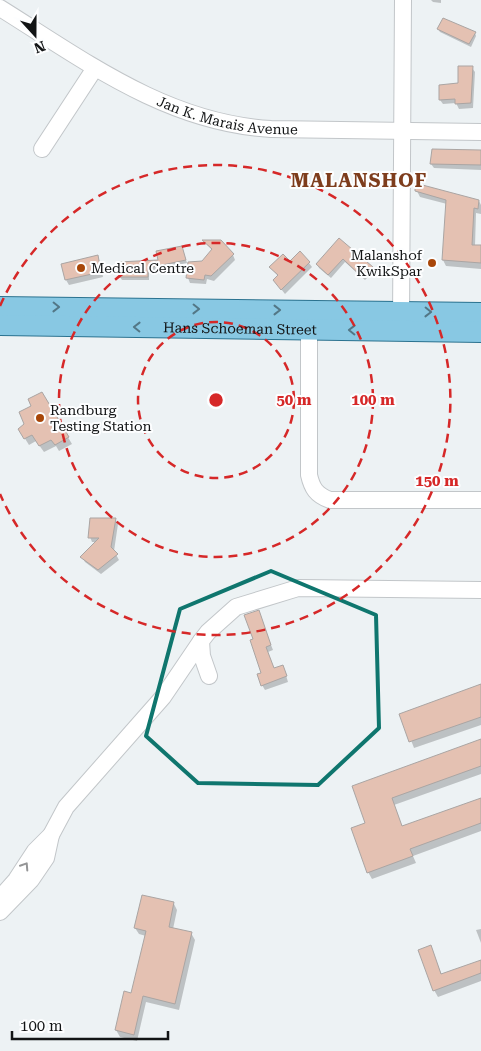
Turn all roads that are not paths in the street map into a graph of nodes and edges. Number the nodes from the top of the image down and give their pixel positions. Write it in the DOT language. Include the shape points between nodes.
graph roads {
  1 [pos="403,0"];
  2 [pos="0,8"];
  3 [pos="95,68"];
  4 [pos="402,130"];
  5 [pos="481,132"];
  6 [pos="42,149"];
  7 [pos="0,306"];
  8 [pos="481,313"];
  9 [pos="309,320"];
  10 [pos="401,321"];
  11 [pos="0,326"];
  12 [pos="481,332"];
  13 [pos="481,500"];
  14 [pos="481,590"];
  15 [pos="201,641"];
  16 [pos="209,676"];
  17 [pos="51,834"];
  18 [pos="0,898"];
  19 [pos="0,912"];
  1 -- 4 [label="street"];
  2 -- 3 [label="street, Jan K. Marais Avenue"];
  3 -- 4 [label="street, Jan K. Marais Avenue" via="156,101 243,128"];
  3 -- 6 [label="street"];
  4 -- 5 [label="street, Jan K. Marais Avenue"];
  4 -- 10 [label="street"];
  7 -- 9 [label="main road, Hans Schoeman Street, one-way"];
  10 -- 8 [label="main road, Hans Schoeman Street, one-way"];
  9 -- 10 [label="main road, Hans Schoeman Street"];
  9 -- 11 [label="main road, Hans Schoeman Street, one-way"];
  9 -- 13 [label="street" via="308,475 317,494 330,500"];
  10 -- 12 [label="main road, Hans Schoeman Street"];
  14 -- 15 [label="street" via="298,588 236,607"];
  15 -- 16 [label="street"];
  15 -- 17 [label="street" via="164,697 66,807"];
  18 -- 17 [label="street, one-way"];
  17 -- 19 [label="street" via="46,858 31,880"];
}
